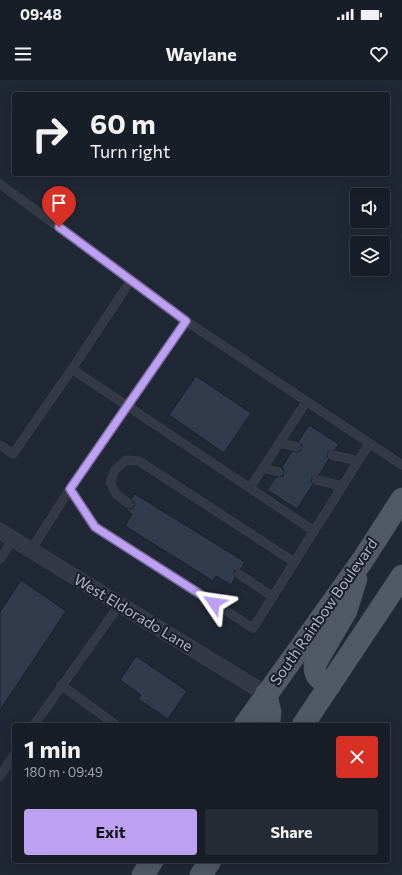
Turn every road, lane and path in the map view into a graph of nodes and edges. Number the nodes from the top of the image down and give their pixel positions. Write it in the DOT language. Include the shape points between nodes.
graph roads {
  1 [pos="0,184"];
  2 [pos="131,280"];
  3 [pos="186,321"];
  4 [pos="72,369"];
  5 [pos="306,402"];
  6 [pos="127,407"];
  7 [pos="280,443"];
  8 [pos="369,444"];
  9 [pos="0,445"];
  10 [pos="297,447"];
  11 [pos="332,455"];
  12 [pos="358,461"];
  13 [pos="402,465"];
  14 [pos="263,468"];
  15 [pos="279,472"];
  16 [pos="316,480"];
  17 [pos="342,486"];
  18 [pos="250,488"];
  19 [pos="70,489"];
  20 [pos="402,499"];
  21 [pos="129,504"];
  22 [pos="0,531"];
  23 [pos="314,531"];
  24 [pos="13,540"];
  25 [pos="31,550"];
  26 [pos="0,559"];
  27 [pos="362,561"];
  28 [pos="294,562"];
  29 [pos="239,574"];
  30 [pos="402,576"];
  31 [pos="273,596"];
  32 [pos="120,604"];
  33 [pos="61,685"];
  34 [pos="330,685"];
  35 [pos="266,694"];
  36 [pos="35,723"];
  37 [pos="113,723"];
  38 [pos="247,723"];
  39 [pos="269,723"];
  40 [pos="304,723"];
  41 [pos="12,758"];
  42 [pos="0,776"];
  43 [pos="151,863"];
  44 [pos="209,863"];
  45 [pos="143,875"];
  46 [pos="201,875"];
  1 -- 2 [label="lane"];
  2 -- 3 [label="lane"];
  2 -- 4 [label="lane"];
  3 -- 5 [label="lane"];
  3 -- 6 [label="lane"];
  4 -- 6 [label="lane"];
  4 -- 9 [label="lane" via="13,454"];
  5 -- 7 [label="lane"];
  5 -- 8 [label="lane"];
  6 -- 18 [label="lane"];
  6 -- 19 [label="lane"];
  7 -- 10 [label="lane"];
  7 -- 14 [label="lane"];
  8 -- 12 [label="lane"];
  8 -- 13 [label="lane"];
  11 -- 12 [label="lane"];
  12 -- 17 [label="lane"];
  14 -- 15 [label="lane"];
  14 -- 18 [label="lane"];
  16 -- 17 [label="lane"];
  17 -- 23 [label="lane"];
  18 -- 23 [label="lane"];
  19 -- 25 [label="lane"];
  19 -- 31 [label="lane" via="95,527 253,628"];
  20 -- 27 [label="main road, South Rainbow Boulevard"];
  21 -- 28 [label="lane" via="116,494 110,482 116,470 126,460 138,462"];
  22 -- 24 [label="street, West Eldorado Lane"];
  23 -- 28 [label="lane"];
  24 -- 25 [label="street, West Eldorado Lane"];
  24 -- 26 [label="lane"];
  25 -- 32 [label="street, West Eldorado Lane"];
  27 -- 34 [label="main road" via="346,612 315,664 317,678"];
  27 -- 35 [label="main road, South Rainbow Boulevard"];
  28 -- 31 [label="lane"];
  29 -- 31 [label="lane"];
  30 -- 34 [label="main road"];
  32 -- 33 [label="lane"];
  32 -- 35 [label="street, West Eldorado Lane"];
  33 -- 36 [label="lane"];
  33 -- 37 [label="lane"];
  34 -- 40 [label="main road"];
  35 -- 38 [label="main road, South Rainbow Boulevard"];
  35 -- 39 [label="main road" via="270,712"];
  41 -- 42 [label="lane"];
  43 -- 45 [label="main road"];
  44 -- 46 [label="main road"];
}
